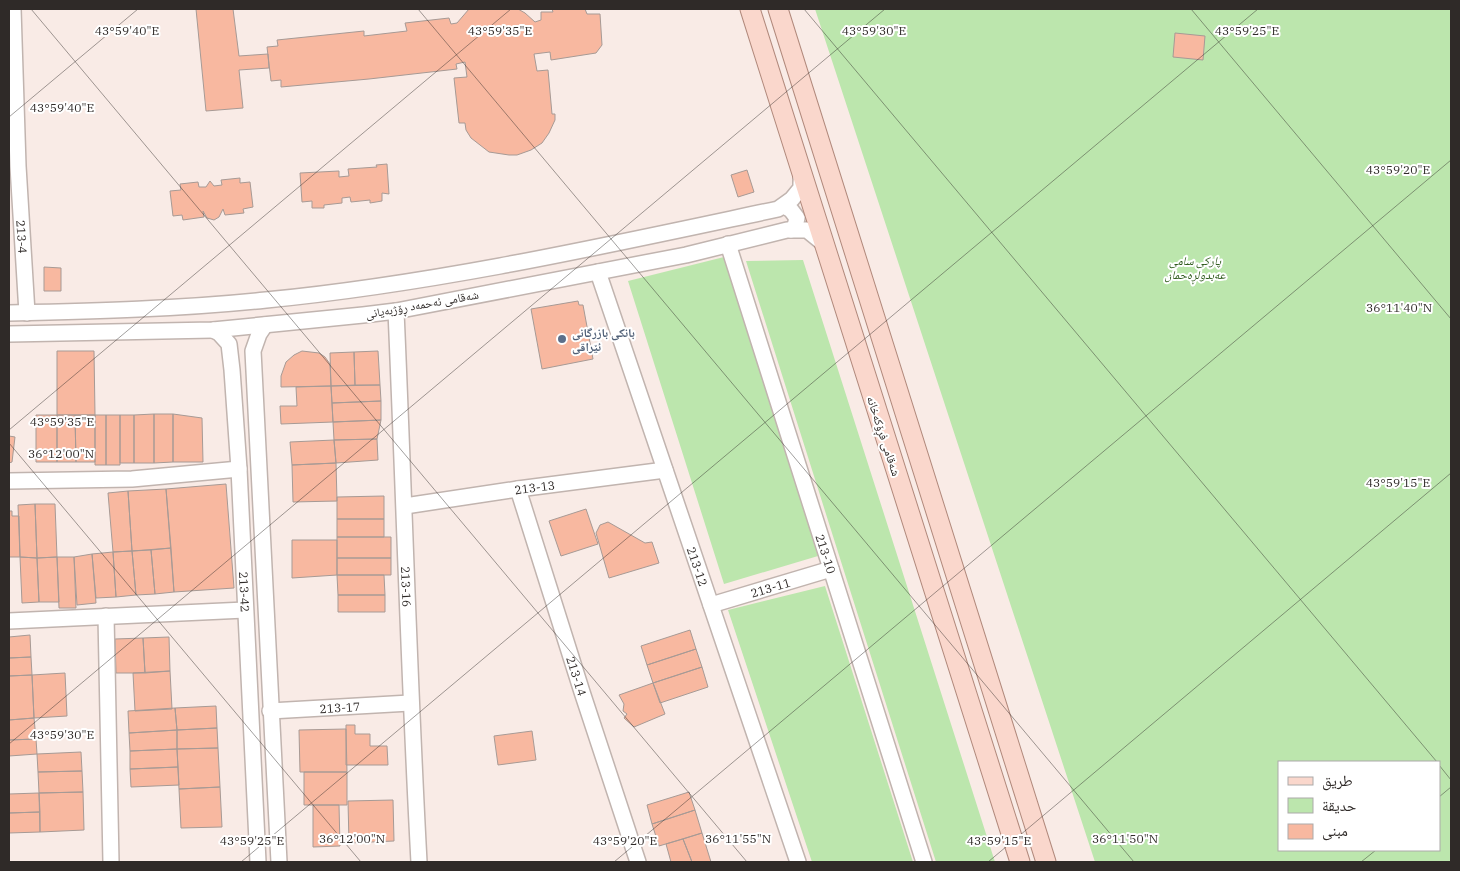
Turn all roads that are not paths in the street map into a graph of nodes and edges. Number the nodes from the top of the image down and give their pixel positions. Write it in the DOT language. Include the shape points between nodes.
graph roads {
  1 [pos="750,9"];
  2 [pos="778,9"];
  3 [pos="12,18"];
  4 [pos="13,166"];
  5 [pos="801,172"];
  6 [pos="784,206"];
  7 [pos="791,230"];
  8 [pos="823,243"];
  9 [pos="728,244"];
  10 [pos="483,270"];
  11 [pos="598,272"];
  12 [pos="488,293"];
  13 [pos="396,311"];
  14 [pos="9,313"];
  15 [pos="27,313"];
  16 [pos="265,325"];
  17 [pos="213,330"];
  18 [pos="9,334"];
  19 [pos="239,469"];
  20 [pos="665,470"];
  21 [pos="9,481"];
  22 [pos="518,489"];
  23 [pos="405,506"];
  24 [pos="831,569"];
  25 [pos="711,605"];
  26 [pos="245,610"];
  27 [pos="106,616"];
  28 [pos="9,621"];
  29 [pos="410,703"];
  30 [pos="270,711"];
  31 [pos="111,862"];
  32 [pos="258,862"];
  33 [pos="279,862"];
  34 [pos="418,862"];
  35 [pos="638,862"];
  36 [pos="798,862"];
  37 [pos="924,862"];
  38 [pos="1020,862"];
  39 [pos="1046,862"];
  1 -- 5 [label="main road, شەقامی فڕۆکەخانە"];
  2 -- 39 [label="main road"];
  3 -- 4 [label="street, 213-4"];
  4 -- 15 [label="street, 213-4"];
  5 -- 6 [label="street, شەقامی ئەحمەد ڕۆژبەیانی" via="802,188"];
  5 -- 8 [label="main road, شەقامی فڕۆکەخانە"];
  6 -- 7 [label="street" via="797,218"];
  6 -- 10 [label="street, شەقامی ئەحمەد ڕۆژبەیانی"];
  7 -- 8 [label="street, شەقامی ئەحمەد ڕۆژبەیانی" via="807,230"];
  7 -- 9 [label="street, شەقامی ئەحمەد ڕۆژبەیانی"];
  8 -- 38 [label="main road, شەقامی فڕۆکەخانە"];
  9 -- 11 [label="street, شەقامی ئەحمەد ڕۆژبەیانی"];
  9 -- 24 [label="street, 213-10"];
  10 -- 12 [label="street"];
  10 -- 15 [label="street, شەقامی ئەحمەد ڕۆژبەیانی" via="259,301"];
  11 -- 12 [label="street, شەقامی ئەحمەد ڕۆژبەیانی"];
  11 -- 20 [label="street, 213-12"];
  12 -- 13 [label="street, شەقامی ئەحمەد ڕۆژبەیانی"];
  13 -- 16 [label="street, شەقامی ئەحمەد ڕۆژبەیانی"];
  13 -- 23 [label="street, 213-16"];
  14 -- 15 [label="street, شەقامی ئەحمەد ڕۆژبەیانی"];
  16 -- 17 [label="street, شەقامی ئەحمەد ڕۆژبەیانی"];
  16 -- 30 [label="street, 213-42" via="253,351"];
  17 -- 18 [label="street, شەقامی ئەحمەد ڕۆژبەیانی"];
  17 -- 19 [label="street, 213-42" via="229,344"];
  19 -- 21 [label="street" via="132,479"];
  19 -- 26 [label="street, 213-42"];
  20 -- 22 [label="street, 213-13"];
  20 -- 25 [label="street, 213-12"];
  22 -- 23 [label="street, 213-13"];
  22 -- 35 [label="street, 213-14"];
  23 -- 29 [label="street, 213-16"];
  24 -- 25 [label="street, 213-11"];
  24 -- 37 [label="street, 213-10"];
  25 -- 36 [label="street, 213-12"];
  26 -- 27 [label="street"];
  26 -- 32 [label="street, 213-42"];
  27 -- 28 [label="street"];
  27 -- 31 [label="street"];
  29 -- 30 [label="street, 213-17"];
  29 -- 34 [label="street, 213-16"];
  30 -- 33 [label="street, 213-42"];
}
